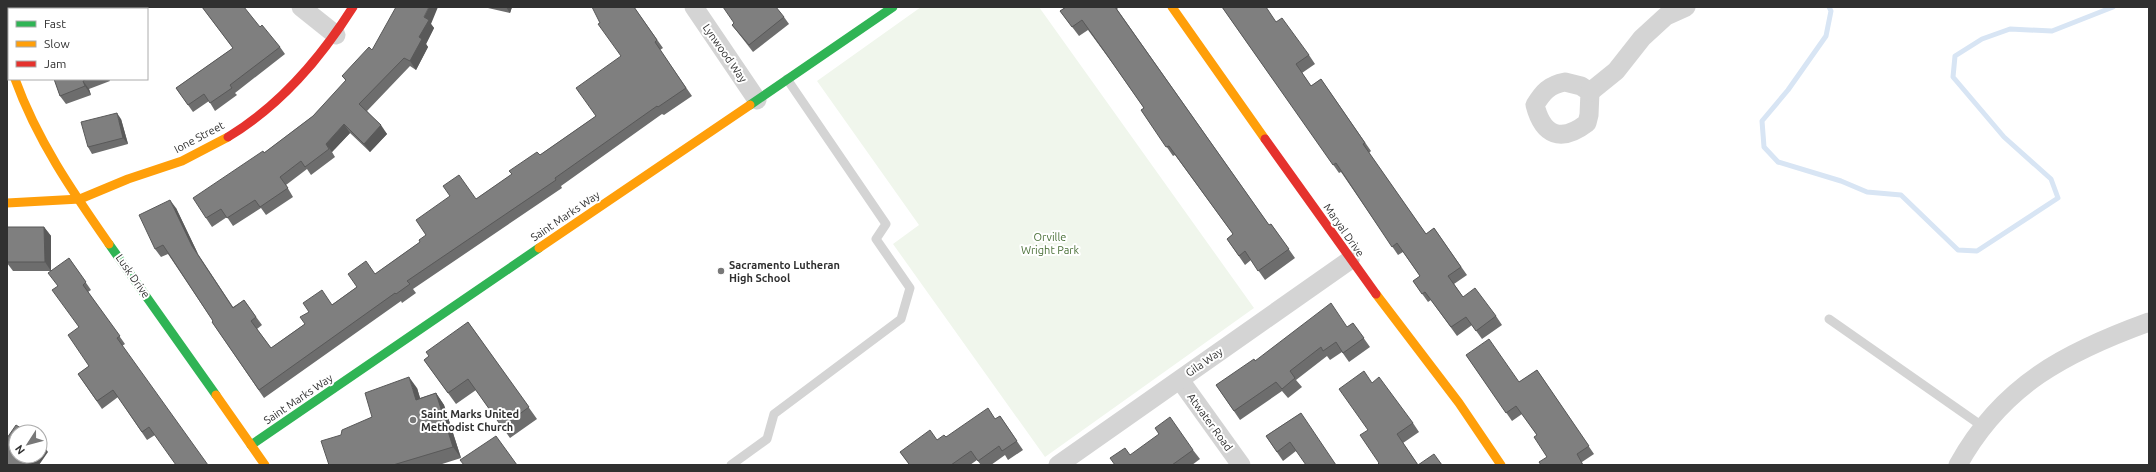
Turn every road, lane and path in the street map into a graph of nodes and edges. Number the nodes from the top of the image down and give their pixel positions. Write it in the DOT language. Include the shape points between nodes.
graph roads {
  1 [pos="301,7"];
  2 [pos="353,7"];
  3 [pos="694,7"];
  4 [pos="893,7"];
  5 [pos="1172,7"];
  6 [pos="1686,7"];
  7 [pos="336,36"];
  8 [pos="787,79"];
  9 [pos="15,80"];
  10 [pos="1590,92"];
  11 [pos="757,100"];
  12 [pos="79,199"];
  13 [pos="7,203"];
  14 [pos="1350,260"];
  15 [pos="1829,319"];
  16 [pos="2149,322"];
  17 [pos="1180,380"];
  18 [pos="1982,426"];
  19 [pos="251,445"];
  20 [pos="265,465"];
  21 [pos="731,465"];
  22 [pos="1058,465"];
  23 [pos="1241,465"];
  24 [pos="1501,465"];
  25 [pos="1958,465"];
  1 -- 7 [label="street"];
  2 -- 7 [label="street, Ione Street"];
  3 -- 11 [label="street, Lynwood Way"];
  4 -- 8 [label="street, Saint Marks Way"];
  5 -- 14 [label="street, Maryal Drive"];
  6 -- 10 [label="street" via="1666,16 1642,38 1616,70"];
  7 -- 12 [label="street, Ione Street" via="286,93 257,117 225,138 192,157 120,181"];
  8 -- 11 [label="street, Saint Marks Way"];
  8 -- 21 [label="lane" via="886,224 876,239 910,288 901,319 774,414 766,439"];
  9 -- 12 [label="street, Lusk Drive" via="30,118"];
  11 -- 19 [label="street, Saint Marks Way"];
  12 -- 13 [label="street, Ione Street"];
  12 -- 19 [label="street, Lusk Drive"];
  14 -- 17 [label="street, Gila Way"];
  14 -- 24 [label="street, Maryal Drive" via="1459,403"];
  15 -- 18 [label="lane"];
  16 -- 18 [label="street" via="2056,362 2006,399"];
  17 -- 22 [label="street, Gila Way"];
  17 -- 23 [label="street, Atwater Road"];
  18 -- 25 [label="street"];
  19 -- 20 [label="street, Lusk Drive"];
}
